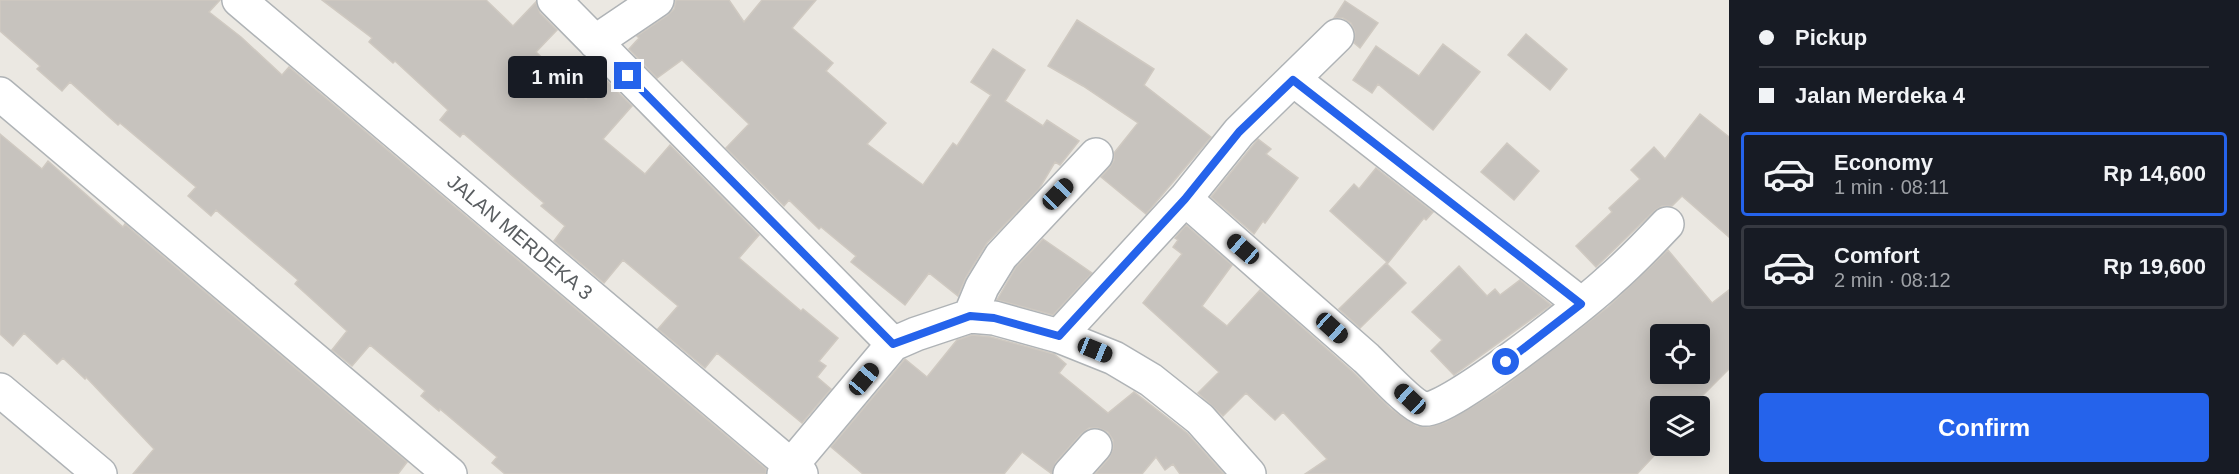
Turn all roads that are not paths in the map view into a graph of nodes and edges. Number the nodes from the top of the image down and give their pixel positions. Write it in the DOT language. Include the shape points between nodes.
graph roads {
  1 [pos="239,0"];
  2 [pos="554,0"];
  3 [pos="657,0"];
  4 [pos="1338,36"];
  5 [pos="596,42"];
  6 [pos="1293,80"];
  7 [pos="0,94"];
  8 [pos="1096,155"];
  9 [pos="1185,199"];
  10 [pos="1667,224"];
  11 [pos="1581,304"];
  12 [pos="970,316"];
  13 [pos="1059,336"];
  14 [pos="893,344"];
  15 [pos="0,390"];
  16 [pos="1095,446"];
  17 [pos="792,471"];
  18 [pos="100,474"];
  19 [pos="450,474"];
  20 [pos="1070,474"];
  21 [pos="1249,474"];
  1 -- 17 [label="street, JALAN MERDEKA 3"];
  2 -- 5 [label="street"];
  3 -- 5 [label="street"];
  4 -- 6 [label="street"];
  5 -- 14 [label="street"];
  6 -- 9 [label="street" via="1239,132"];
  6 -- 11 [label="street"];
  7 -- 19 [label="street"];
  8 -- 12 [label="street" via="1001,256"];
  9 -- 11 [label="street" via="1415,405 1425,409 1440,405 1506,362"];
  9 -- 13 [label="street"];
  10 -- 11 [label="street"];
  12 -- 13 [label="street" via="994,318"];
  12 -- 14 [label="street"];
  13 -- 21 [label="street" via="1114,358 1150,380 1200,419"];
  14 -- 17 [label="street"];
  15 -- 18 [label="street"];
  16 -- 20 [label="street"];
}
